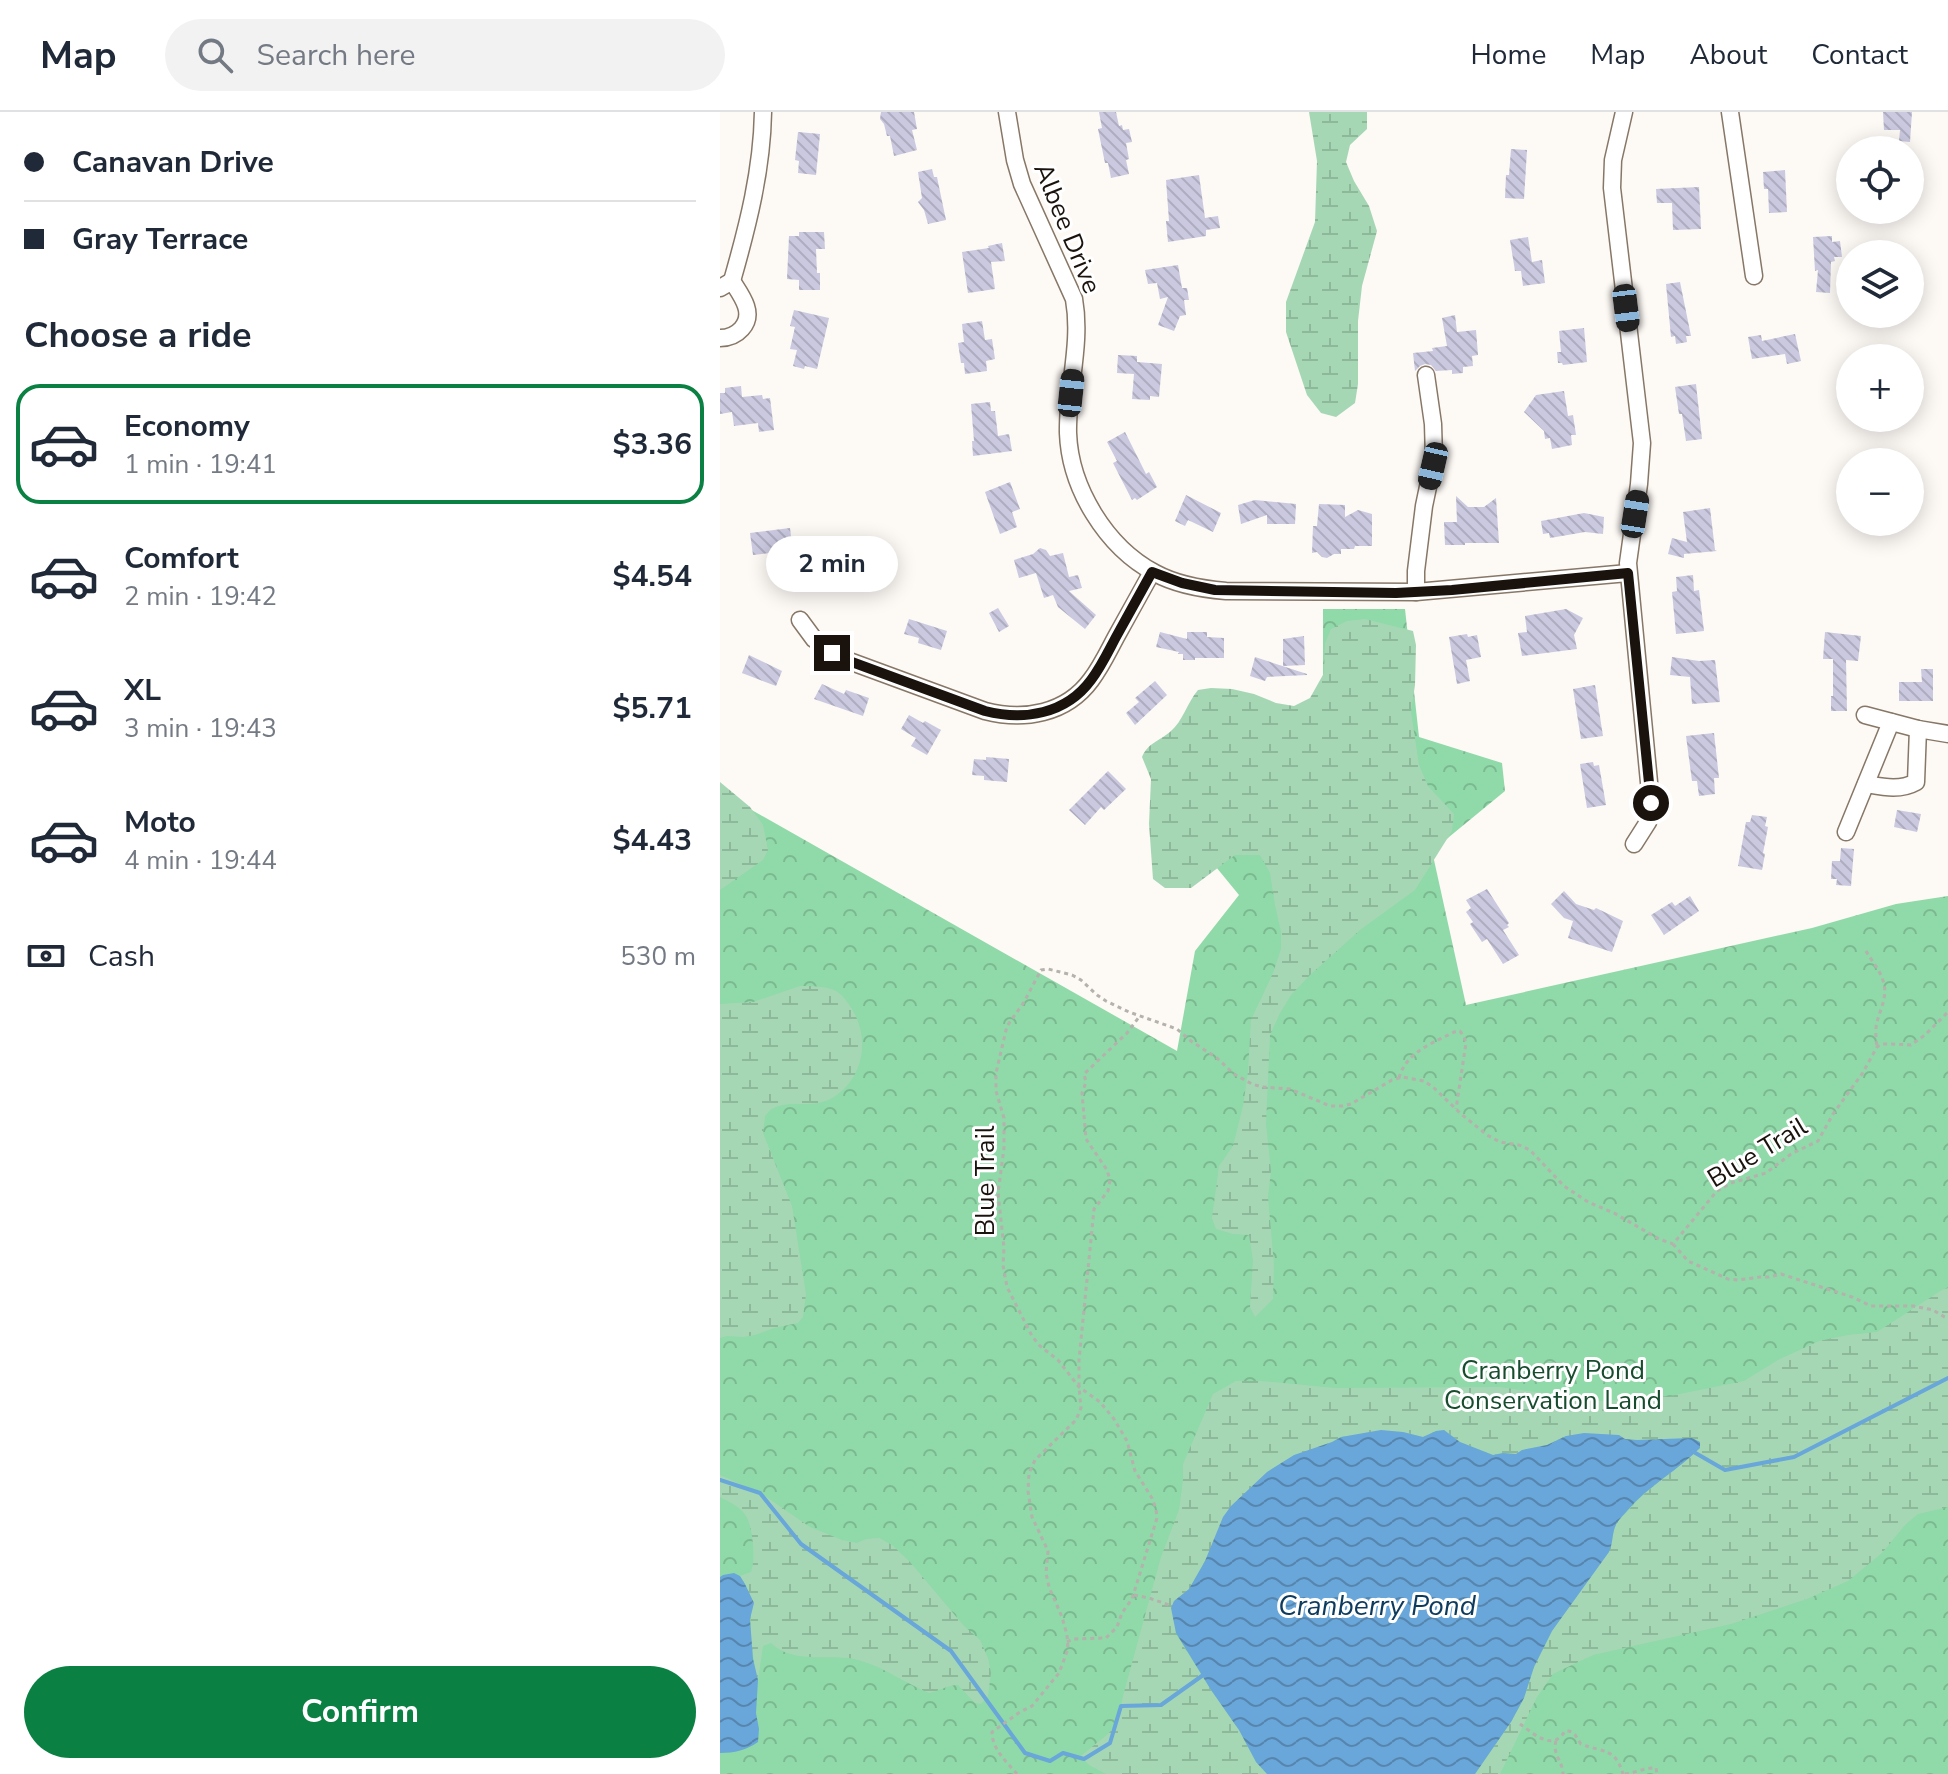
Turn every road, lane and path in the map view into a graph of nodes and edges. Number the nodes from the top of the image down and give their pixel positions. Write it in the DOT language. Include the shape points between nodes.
graph roads {
  1 [pos="763,112"];
  2 [pos="1007,112"];
  3 [pos="1624,112"];
  4 [pos="1730,112"];
  5 [pos="1754,276"];
  6 [pos="726,284"];
  7 [pos="720,338"];
  8 [pos="1426,375"];
  9 [pos="1152,572"];
  10 [pos="1628,573"];
  11 [pos="1416,592"];
  12 [pos="800,620"];
  13 [pos="1865,715"];
  14 [pos="1891,722"];
  15 [pos="1918,729"];
  16 [pos="1948,734"];
  17 [pos="1866,784"];
  18 [pos="1846,832"];
  19 [pos="1634,844"];
  20 [pos="1866,951"];
  21 [pos="1948,1012"];
  22 [pos="1139,1016"];
  23 [pos="1877,1047"];
  24 [pos="1399,1078"];
  25 [pos="1456,1109"];
  26 [pos="1673,1244"];
  27 [pos="1948,1319"];
  28 [pos="1079,1387"];
  29 [pos="1134,1595"];
  30 [pos="1169,1605"];
  31 [pos="1067,1642"];
  32 [pos="1520,1724"];
  33 [pos="1556,1741"];
  34 [pos="1017,1774"];
  35 [pos="1563,1774"];
  36 [pos="1624,1774"];
  37 [pos="1657,1774"];
  1 -- 6 [label="street" via="755,192"];
  2 -- 9 [label="street, Albee Drive" via="1022,184 1074,299 1068,432 1074,468 1082,492 1115,542"];
  3 -- 10 [label="street" via="1612,188 1642,443"];
  4 -- 5 [label="street"];
  6 -- 7 [label="street" via="745,303 747,317 737,334"];
  8 -- 11 [label="street" via="1434,458"];
  9 -- 11 [label="street, Albee Drive" via="1215,590"];
  9 -- 12 [label="street" via="1085,688 1040,714 985,711 841,658 814,639"];
  10 -- 11 [label="street, Albee Drive"];
  10 -- 19 [label="street" via="1651,803 1648,822"];
  13 -- 14 [label="street"];
  14 -- 15 [label="street"];
  14 -- 17 [label="street"];
  15 -- 16 [label="street"];
  15 -- 17 [label="street" via="1916,782 1894,788"];
  17 -- 18 [label="street"];
  20 -- 23 [label="path" via="1885,991"];
  21 -- 23 [label="path" via="1911,1045"];
  22 -- 24 [label="path, Blue Trail" via="1177,1029 1243,1080 1290,1089 1330,1106 1351,1104"];
  22 -- 28 [label="path" via="1084,1074 1086,1139 1110,1180 1094,1209"];
  22 -- 28 [label="path, Blue Trail" via="1097,995 1072,975 1041,970 1007,1026 996,1073 1004,1118 998,1193 1007,1287 1032,1336"];
  23 -- 26 [label="path, Blue Trail" via="1818,1141 1766,1173 1717,1191"];
  24 -- 25 [label="path" via="1424,1081"];
  24 -- 25 [label="path" via="1413,1054 1460,1031 1466,1043"];
  25 -- 26 [label="path" via="1487,1135 1530,1150 1564,1186 1588,1202"];
  26 -- 27 [label="path" via="1688,1261 1728,1279 1781,1274 1871,1306 1913,1306"];
  28 -- 29 [label="path, Blue Trail" via="1114,1419 1156,1509"];
  28 -- 31 [label="path" via="1076,1420 1035,1460 1028,1482 1032,1517 1048,1551 1049,1587"];
  29 -- 30 [label="path"];
  29 -- 31 [label="path, Blue Trail" via="1110,1636"];
  31 -- 34 [label="path" via="1059,1673 1032,1706 992,1732 1000,1755"];
  32 -- 33 [label="path"];
  33 -- 35 [label="path"];
  33 -- 36 [label="path" via="1571,1731 1581,1744 1614,1756"];
  36 -- 37 [label="path" via="1651,1768"];
}
